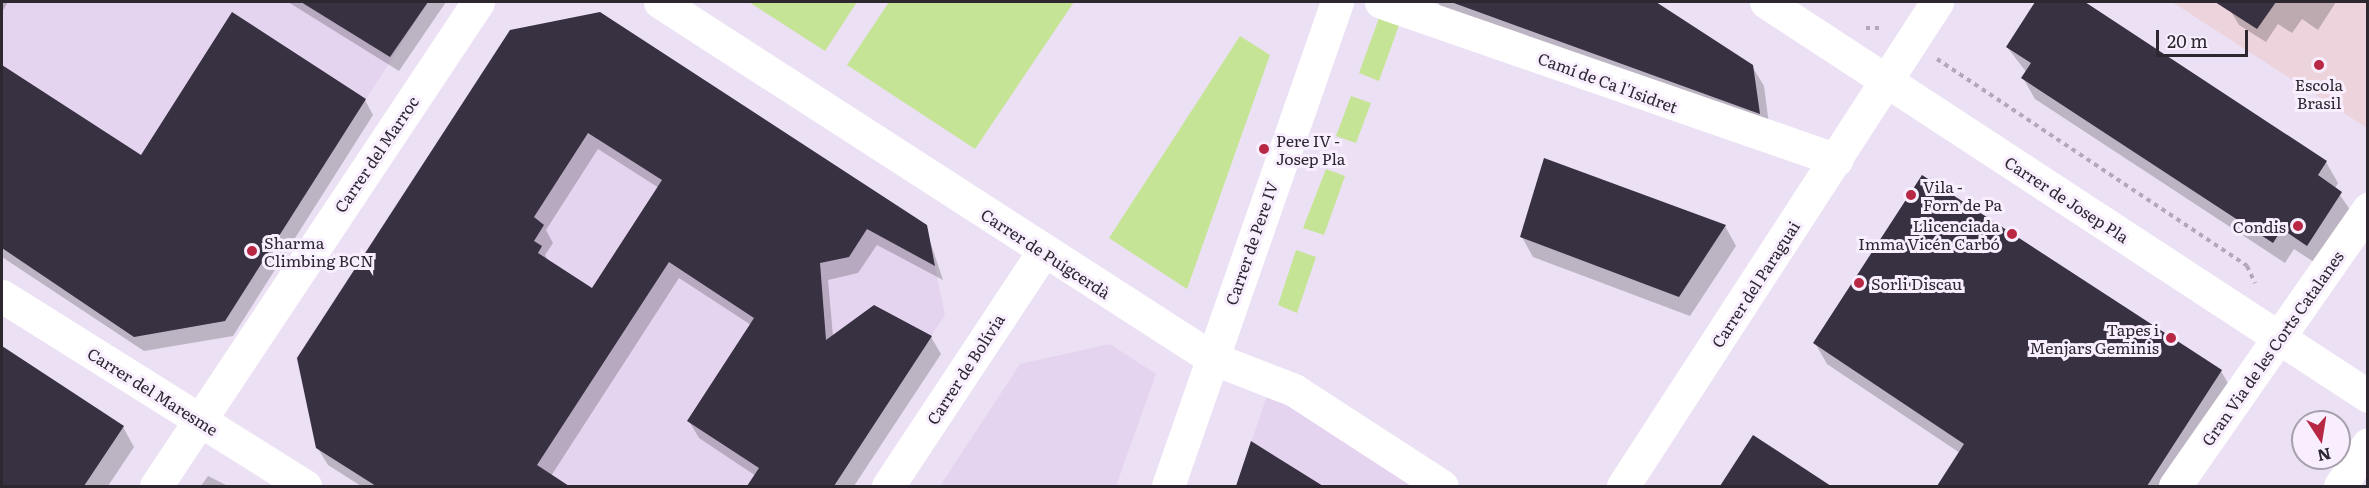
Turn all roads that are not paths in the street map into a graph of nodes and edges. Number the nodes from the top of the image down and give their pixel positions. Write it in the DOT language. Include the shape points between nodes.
graph roads {
  1 [pos="478,2"];
  2 [pos="660,2"];
  3 [pos="1337,2"];
  4 [pos="1381,2"];
  5 [pos="1766,2"];
  6 [pos="1937,2"];
  7 [pos="1887,82"];
  8 [pos="1836,160"];
  9 [pos="2367,208"];
  10 [pos="1043,252"];
  11 [pos="2,296"];
  12 [pos="2279,338"];
  13 [pos="1212,358"];
  14 [pos="2367,396"];
  15 [pos="200,420"];
  16 [pos="2367,444"];
  17 [pos="156,486"];
  18 [pos="305,486"];
  19 [pos="888,486"];
  20 [pos="1168,486"];
  21 [pos="1442,486"];
  22 [pos="1623,486"];
  23 [pos="2175,486"];
  24 [pos="2340,486"];
  1 -- 15 [label="street, Carrer del Marroc"];
  2 -- 10 [label="street, Carrer de Puigcerdà"];
  3 -- 13 [label="street, Carrer de Pere IV"];
  4 -- 8 [label="street, Camí de Ca l'Isidret"];
  5 -- 7 [label="street, Carrer de Josep Pla"];
  6 -- 7 [label="street, Carrer del Paraguai"];
  7 -- 8 [label="street, Carrer del Paraguai"];
  7 -- 12 [label="street, Carrer de Josep Pla"];
  8 -- 22 [label="street, Carrer del Paraguai"];
  9 -- 12 [label="street, Gran Via de les Corts Catalanes"];
  10 -- 13 [label="street, Carrer de Puigcerdà"];
  10 -- 19 [label="street, Carrer de Bolívia"];
  11 -- 15 [label="street, Carrer del Maresme"];
  12 -- 14 [label="street, Carrer de Josep Pla"];
  12 -- 23 [label="street, Gran Via de les Corts Catalanes"];
  13 -- 20 [label="street, Carrer de Pere IV"];
  13 -- 21 [label="street, Carrer de Puigcerdà" via="1294,390"];
  15 -- 17 [label="street, Carrer del Marroc"];
  15 -- 18 [label="street, Carrer del Maresme"];
  16 -- 24 [label="street"];
}
